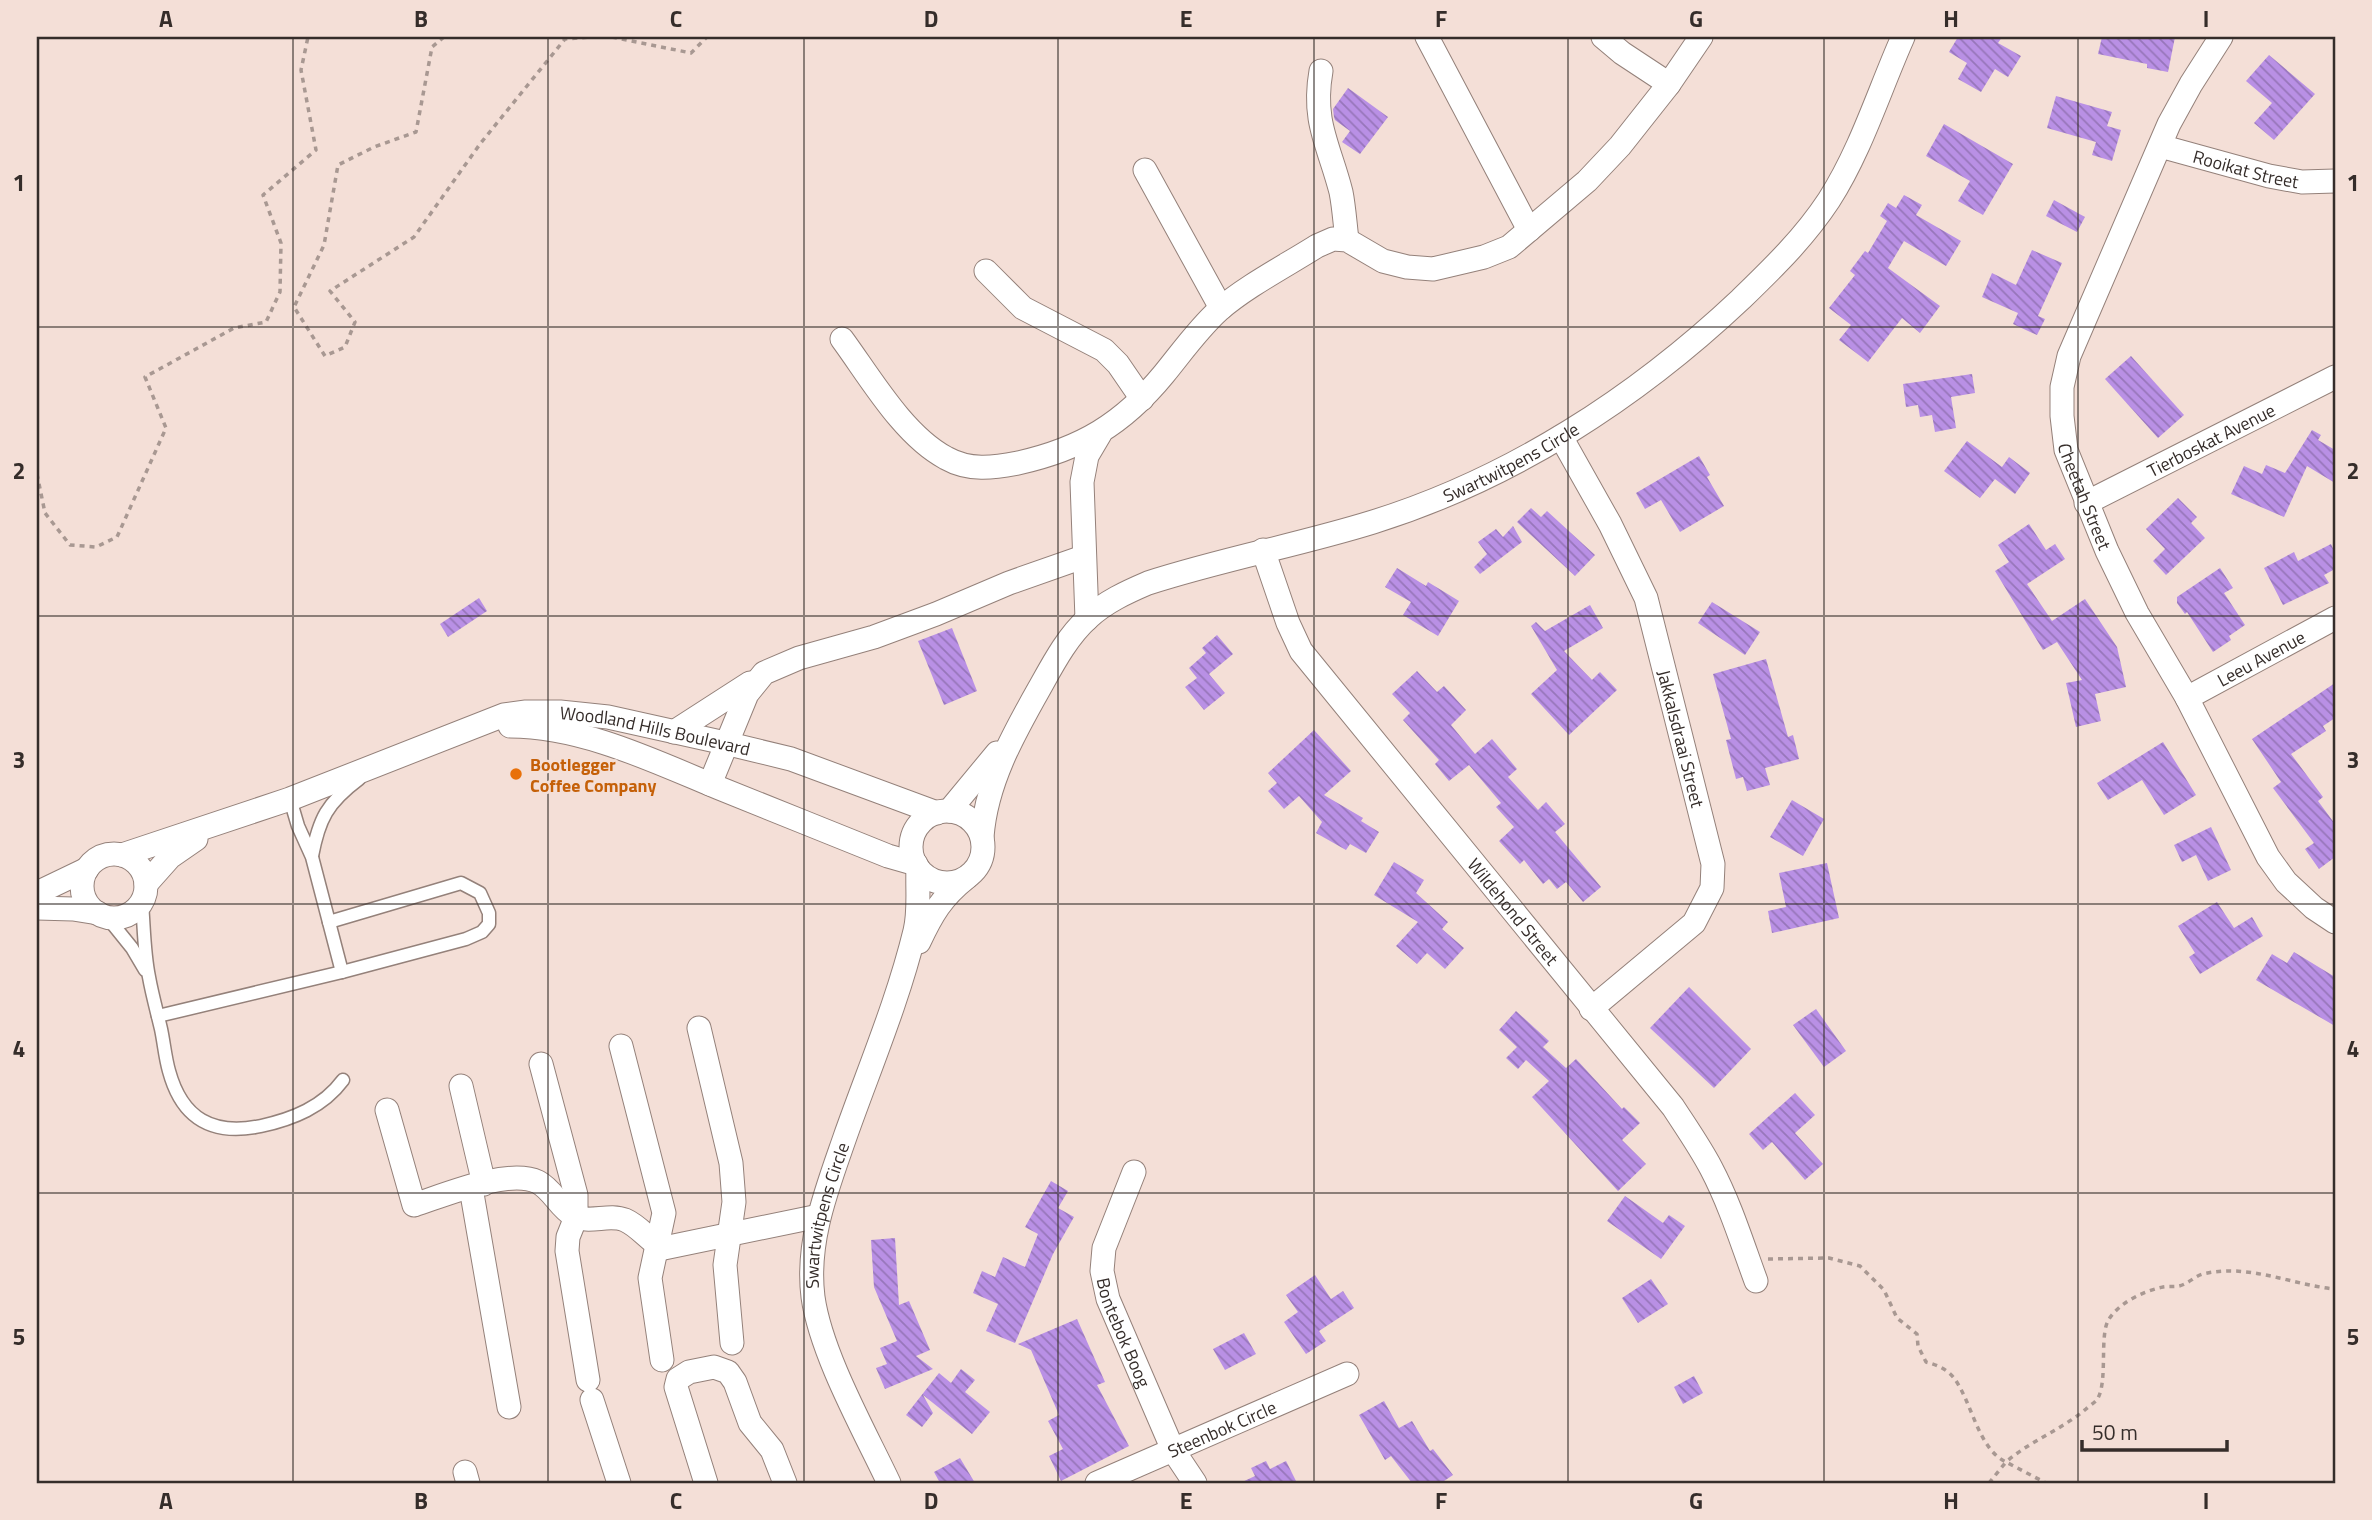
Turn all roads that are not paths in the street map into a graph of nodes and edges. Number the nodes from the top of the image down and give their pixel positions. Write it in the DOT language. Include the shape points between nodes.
graph roads {
  1 [pos="1427,37"];
  2 [pos="1603,37"];
  3 [pos="1701,37"];
  4 [pos="1903,37"];
  5 [pos="2221,37"];
  6 [pos="1321,71"];
  7 [pos="1669,84"];
  8 [pos="2160,146"];
  9 [pos="1145,170"];
  10 [pos="2335,181"];
  11 [pos="1529,230"];
  12 [pos="1347,240"];
  13 [pos="986,271"];
  14 [pos="1221,308"];
  15 [pos="842,339"];
  16 [pos="2335,377"];
  17 [pos="1142,399"];
  18 [pos="1100,434"];
  19 [pos="1561,437"];
  20 [pos="2086,503"];
  21 [pos="1264,550"];
  22 [pos="1083,557"];
  23 [pos="2335,618"];
  24 [pos="1087,619"];
  25 [pos="764,673"];
  26 [pos="2187,698"];
  27 [pos="479,726"];
  28 [pos="674,732"];
  29 [pos="1011,738"];
  30 [pos="725,743"];
  31 [pos="379,764"];
  32 [pos="710,784"];
  33 [pos="290,799"];
  34 [pos="943,812"];
  35 [pos="223,823"];
  36 [pos="982,837"];
  37 [pos="122,855"];
  38 [pos="312,857"];
  39 [pos="917,866"];
  40 [pos="87,869"];
  41 [pos="967,877"];
  42 [pos="37,893"];
  43 [pos="144,893"];
  44 [pos="37,908"];
  45 [pos="102,915"];
  46 [pos="329,922"];
  47 [pos="2335,922"];
  48 [pos="342,972"];
  49 [pos="148,976"];
  50 [pos="899,983"];
  51 [pos="1591,1009"];
  52 [pos="158,1016"];
  53 [pos="699,1028"];
  54 [pos="621,1046"];
  55 [pos="541,1064"];
  56 [pos="343,1080"];
  57 [pos="461,1086"];
  58 [pos="387,1110"];
  59 [pos="1134,1172"];
  60 [pos="478,1186"];
  61 [pos="819,1216"];
  62 [pos="576,1217"];
  63 [pos="728,1235"];
  64 [pos="658,1245"];
  65 [pos="1756,1281"];
  66 [pos="732,1343"];
  67 [pos="662,1360"];
  68 [pos="1347,1374"];
  69 [pos="509,1407"];
  70 [pos="1173,1450"];
  71 [pos="619,1483"];
  72 [pos="706,1483"];
  73 [pos="785,1483"];
  74 [pos="889,1483"];
  75 [pos="1097,1483"];
  76 [pos="1195,1483"];
  1 -- 11 [label="street"];
  2 -- 7 [label="street"];
  3 -- 7 [label="street"];
  4 -- 19 [label="street, Swartwitpens Circle" via="1829,200 1793,247 1692,342"];
  5 -- 8 [label="street, Cheetah Street"];
  6 -- 12 [label="street" via="1318,118 1341,194"];
  7 -- 11 [label="street" via="1587,181"];
  8 -- 10 [label="street, Rooikat Street" via="2291,180"];
  8 -- 20 [label="street, Cheetah Street" via="2080,328 2062,387 2066,450"];
  9 -- 14 [label="street"];
  11 -- 12 [label="street" via="1509,247 1433,269 1383,261"];
  12 -- 14 [label="street" via="1333,239 1317,246"];
  13 -- 17 [label="street" via="1023,308 1104,350"];
  14 -- 17 [label="street"];
  15 -- 18 [label="street" via="924,442 966,467 993,468 1027,461"];
  16 -- 20 [label="street, Tierboskat Avenue"];
  17 -- 18 [label="street"];
  18 -- 22 [label="street" via="1087,456 1082,482"];
  19 -- 21 [label="street, Swartwitpens Circle" via="1468,485 1404,511"];
  19 -- 51 [label="street, Jakkalsdraai Street" via="1646,598 1713,864 1712,888 1694,923"];
  20 -- 26 [label="street, Cheetah Street" via="2137,613"];
  21 -- 24 [label="street, Swartwitpens Circle" via="1148,583"];
  21 -- 51 [label="street, Wildehond Street" via="1301,651"];
  22 -- 24 [label="street"];
  22 -- 25 [label="street"];
  23 -- 26 [label="street, Leeu Avenue"];
  24 -- 29 [label="street, Swartwitpens Circle" via="1053,664"];
  25 -- 28 [label="street"];
  25 -- 30 [label="street" via="747,694"];
  26 -- 47 [label="street, Cheetah Street" via="2268,857 2286,882"];
  27 -- 28 [label="street, Woodland Hills Boulevard" via="504,715 560,712"];
  27 -- 31 [label="street, Woodland Hills Boulevard"];
  27 -- 32 [label="street, Woodland Hills Boulevard" via="556,731 639,755"];
  28 -- 30 [label="street, Woodland Hills Boulevard"];
  29 -- 34 [label="street, Swartwitpens Circle"];
  29 -- 36 [label="street, Swartwitpens Circle" via="986,805"];
  30 -- 32 [label="street"];
  30 -- 34 [label="street, Woodland Hills Boulevard" via="791,759"];
  31 -- 33 [label="street, Woodland Hills Boulevard"];
  31 -- 38 [label="lane" via="328,807"];
  32 -- 39 [label="street, Woodland Hills Boulevard"];
  33 -- 35 [label="street, Woodland Hills Boulevard"];
  33 -- 38 [label="lane"];
  34 -- 36 [label="street" via="970,819"];
  34 -- 39 [label="street" via="916,830 912,847"];
  35 -- 37 [label="street, Woodland Hills Boulevard"];
  35 -- 43 [label="street, Woodland Hills Boulevard" via="170,857"];
  36 -- 41 [label="street" via="981,860"];
  37 -- 40 [label="street" via="102,856"];
  37 -- 43 [label="street" via="139,865"];
  38 -- 46 [label="lane"];
  39 -- 41 [label="street" via="935,881"];
  39 -- 50 [label="street, Swartwitpens Circle" via="915,929"];
  40 -- 42 [label="street"];
  40 -- 45 [label="street" via="85,898"];
  41 -- 50 [label="street, Swartwitpens Circle" via="935,910"];
  43 -- 45 [label="street" via="127,915"];
  43 -- 49 [label="lane"];
  44 -- 45 [label="street"];
  45 -- 49 [label="lane" via="132,948"];
  46 -- 48 [label="lane"];
  46 -- 48 [label="lane" via="461,883 480,893 489,913 489,924 473,936"];
  48 -- 52 [label="lane"];
  49 -- 52 [label="lane"];
  50 -- 61 [label="street, Swartwitpens Circle"];
  51 -- 65 [label="street, Wildehond Street" via="1673,1107 1696,1142 1727,1202"];
  52 -- 56 [label="lane" via="173,1086 191,1112 212,1125 237,1129 283,1120 322,1101"];
  53 -- 63 [label="street" via="732,1163 734,1202"];
  54 -- 64 [label="street" via="664,1213"];
  55 -- 62 [label="street" via="576,1195"];
  57 -- 60 [label="street"];
  58 -- 60 [label="street" via="414,1205"];
  59 -- 70 [label="street, Bontebok Boog" via="1112,1223 1102,1271 1108,1299"];
  60 -- 62 [label="street" via="512,1177 538,1182"];
  60 -- 69 [label="street"];
  61 -- 63 [label="street"];
  61 -- 74 [label="street, Swartwitpens Circle" via="812,1272 818,1320"];
  62 -- 64 [label="street" via="625,1220"];
  62 -- 71 [label="street" via="567,1251 590,1390"];
  63 -- 64 [label="street" via="664,1248"];
  63 -- 66 [label="street" via="725,1265"];
  64 -- 67 [label="street" via="650,1278"];
  68 -- 70 [label="street, Steenbok Circle"];
  70 -- 75 [label="street, Steenbok Circle"];
  70 -- 76 [label="street, Bontebok Boog"];
  72 -- 73 [label="street" via="676,1387 678,1379 689,1372 714,1367 728,1372 735,1382 750,1423 772,1450"];
}
